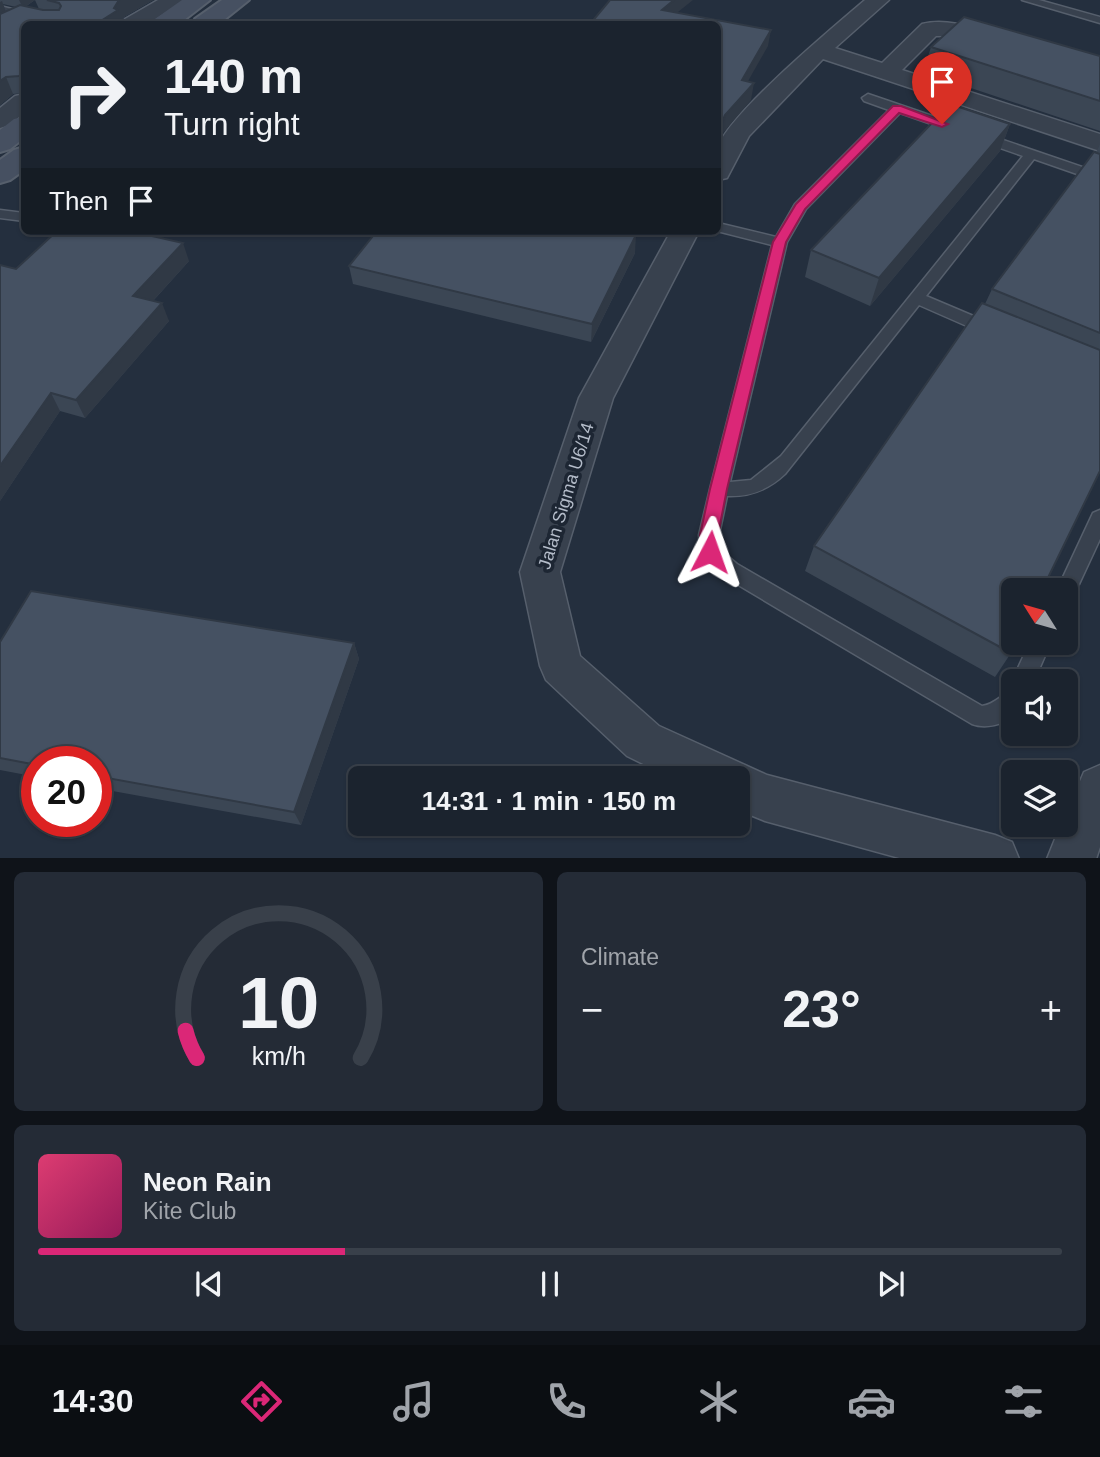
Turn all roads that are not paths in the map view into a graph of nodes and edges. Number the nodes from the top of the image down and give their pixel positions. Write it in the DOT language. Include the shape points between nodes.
graph roads {
  1 [pos="173,0"];
  2 [pos="198,0"];
  3 [pos="237,0"];
  4 [pos="878,0"];
  5 [pos="1027,0"];
  6 [pos="38,8"];
  7 [pos="0,9"];
  8 [pos="26,15"];
  9 [pos="1100,20"];
  10 [pos="49,21"];
  11 [pos="138,21"];
  12 [pos="168,21"];
  13 [pos="208,21"];
  14 [pos="9,25"];
  15 [pos="1012,48"];
  16 [pos="820,50"];
  17 [pos="886,73"];
  18 [pos="868,98"];
  19 [pos="21,103"];
  20 [pos="897,108"];
  21 [pos="0,120"];
  22 [pos="21,127"];
  23 [pos="0,143"];
  24 [pos="1100,143"];
  25 [pos="1031,154"];
  26 [pos="21,158"];
  27 [pos="721,166"];
  28 [pos="0,174"];
  29 [pos="1100,177"];
  30 [pos="0,214"];
  31 [pos="21,217"];
  32 [pos="721,229"];
  33 [pos="683,235"];
  34 [pos="779,242"];
  35 [pos="916,298"];
  36 [pos="1002,335"];
  37 [pos="719,489"];
  38 [pos="1100,518"];
  39 [pos="1072,578"];
  40 [pos="1001,713"];
  41 [pos="696,766"];
  42 [pos="1100,789"];
  43 [pos="750,792"];
  44 [pos="991,858"];
  45 [pos="1071,858"];
  1 -- 11 [label="street"];
  2 -- 12 [label="main road"];
  3 -- 13 [label="main road"];
  4 -- 16 [label="street"];
  5 -- 9 [label="lane"];
  6 -- 8 [label="lane"];
  7 -- 8 [label="lane"];
  8 -- 10 [label="lane"];
  8 -- 14 [label="lane"];
  15 -- 17 [label="street" via="949,29 930,29"];
  16 -- 17 [label="street"];
  16 -- 27 [label="street" via="738,134"];
  17 -- 24 [label="street"];
  18 -- 20 [label="lane"];
  19 -- 21 [label="street"];
  20 -- 25 [label="lane"];
  20 -- 34 [label="lane" via="800,207"];
  22 -- 23 [label="main road"];
  25 -- 29 [label="lane"];
  25 -- 35 [label="lane"];
  26 -- 28 [label="main road"];
  30 -- 31 [label="lane"];
  32 -- 34 [label="lane"];
  33 -- 41 [label="street, Jalan Sigma U6/14" via="596,398 540,572 561,666 643,741"];
  34 -- 37 [label="lane"];
  35 -- 36 [label="lane"];
  35 -- 37 [label="lane" via="765,483 745,491"];
  37 -- 40 [label="lane" via="710,552 730,570 980,717"];
  38 -- 39 [label="lane"];
  42 -- 45 [label="street"];
  43 -- 44 [label="street"];
}
